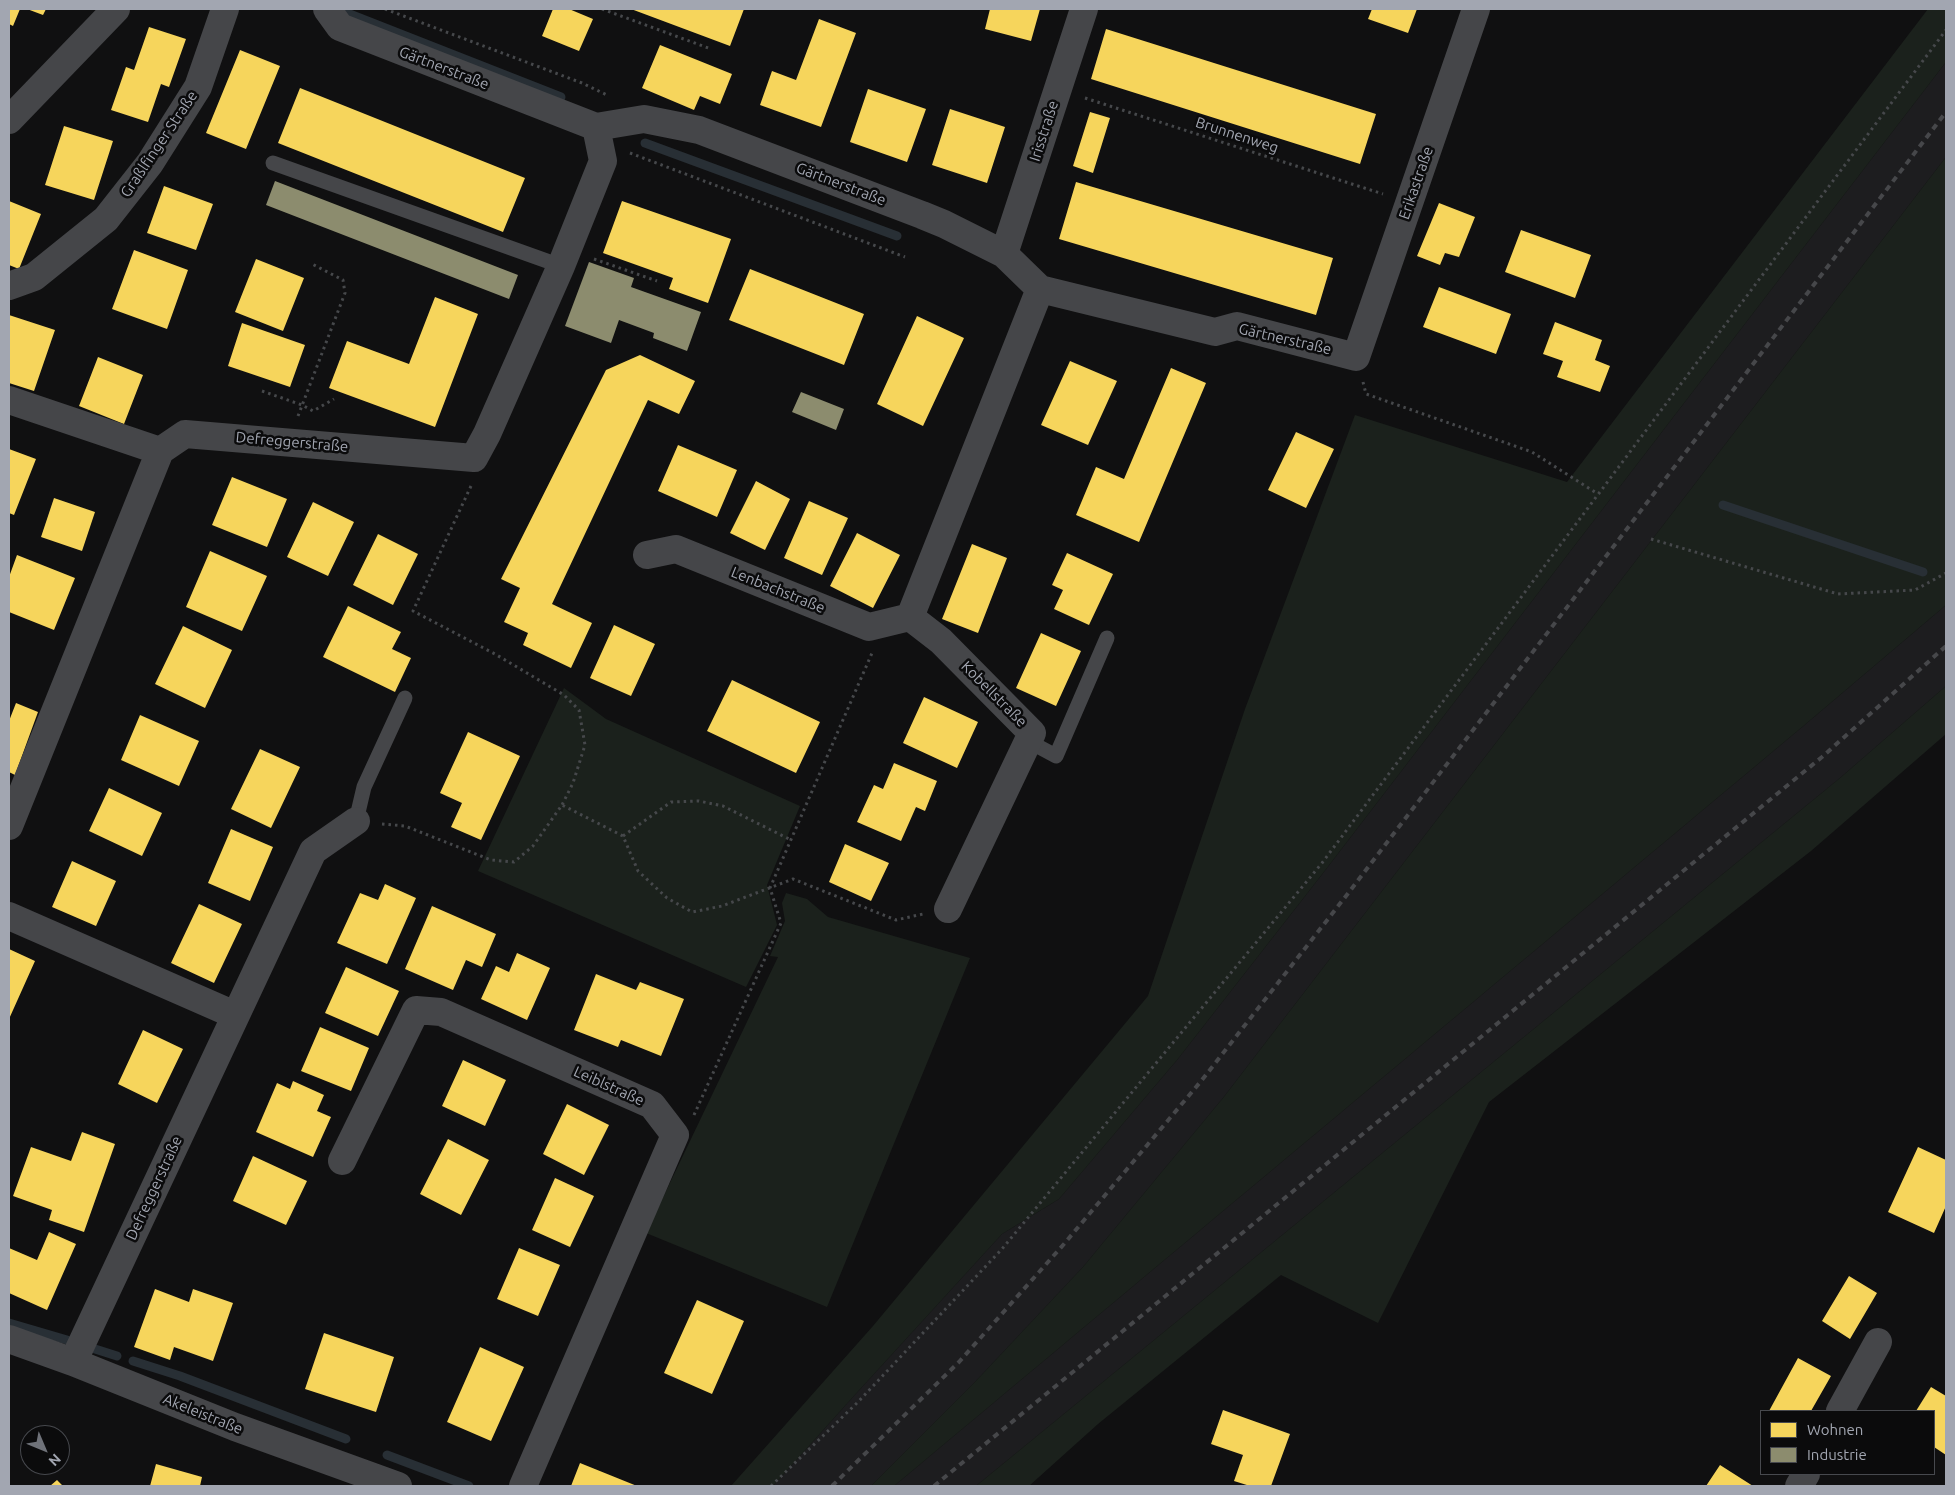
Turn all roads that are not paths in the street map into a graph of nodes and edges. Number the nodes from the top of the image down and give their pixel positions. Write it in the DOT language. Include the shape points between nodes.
graph roads {
  1 [pos="116,9"];
  2 [pos="225,9"];
  3 [pos="327,9"];
  4 [pos="1084,9"];
  5 [pos="1476,9"];
  6 [pos="9,120"];
  7 [pos="597,134"];
  8 [pos="273,163"];
  9 [pos="1004,254"];
  10 [pos="564,258"];
  11 [pos="9,286"];
  12 [pos="1040,289"];
  13 [pos="1356,356"];
  14 [pos="9,400"];
  15 [pos="160,451"];
  16 [pos="647,555"];
  17 [pos="898,620"];
  18 [pos="1107,638"];
  19 [pos="404,698"];
  20 [pos="1028,741"];
  21 [pos="356,821"];
  22 [pos="9,826"];
  23 [pos="948,909"];
  24 [pos="9,916"];
  25 [pos="235,1015"];
  26 [pos="342,1161"];
  27 [pos="9,1340"];
  28 [pos="1878,1342"];
  29 [pos="73,1362"];
  30 [pos="1841,1410"];
  31 [pos="1805,1475"];
  32 [pos="398,1486"];
  33 [pos="523,1486"];
  34 [pos="1799,1486"];
  1 -- 6 [label="street"];
  2 -- 11 [label="street, Graßlfinger Straße" via="198,87 150,163 106,219 34,277"];
  3 -- 7 [label="street, Gärtnerstraße" via="340,27"];
  4 -- 9 [label="street, Irisstraße"];
  5 -- 13 [label="street, Erikastraße"];
  7 -- 9 [label="street, Gärtnerstraße" via="644,119 699,130 944,224"];
  7 -- 10 [label="street" via="603,162"];
  8 -- 10 [label="lane"];
  9 -- 12 [label="street, Gärtnerstraße"];
  10 -- 15 [label="street, Defreggerstraße" via="474,458 185,434"];
  12 -- 13 [label="street, Gärtnerstraße" via="1215,332 1236,326"];
  12 -- 17 [label="street" via="960,490"];
  14 -- 15 [label="street"];
  15 -- 22 [label="street"];
  16 -- 17 [label="street, Lenbachstraße" via="676,549 869,627"];
  17 -- 20 [label="street, Kobellstraße" via="941,641 1032,732"];
  18 -- 20 [label="lane" via="1056,756"];
  19 -- 21 [label="lane" via="364,787"];
  20 -- 23 [label="street, Kobellstraße"];
  21 -- 25 [label="street, Defreggerstraße" via="313,851"];
  24 -- 25 [label="street"];
  25 -- 29 [label="street, Defreggerstraße"];
  26 -- 33 [label="street, Leiblstraße" via="416,1010 441,1012 652,1104 675,1135"];
  27 -- 29 [label="street, Akeleistraße"];
  28 -- 30 [label="street"];
  29 -- 32 [label="street, Akeleistraße" via="235,1427"];
  31 -- 34 [label="street"];
}
